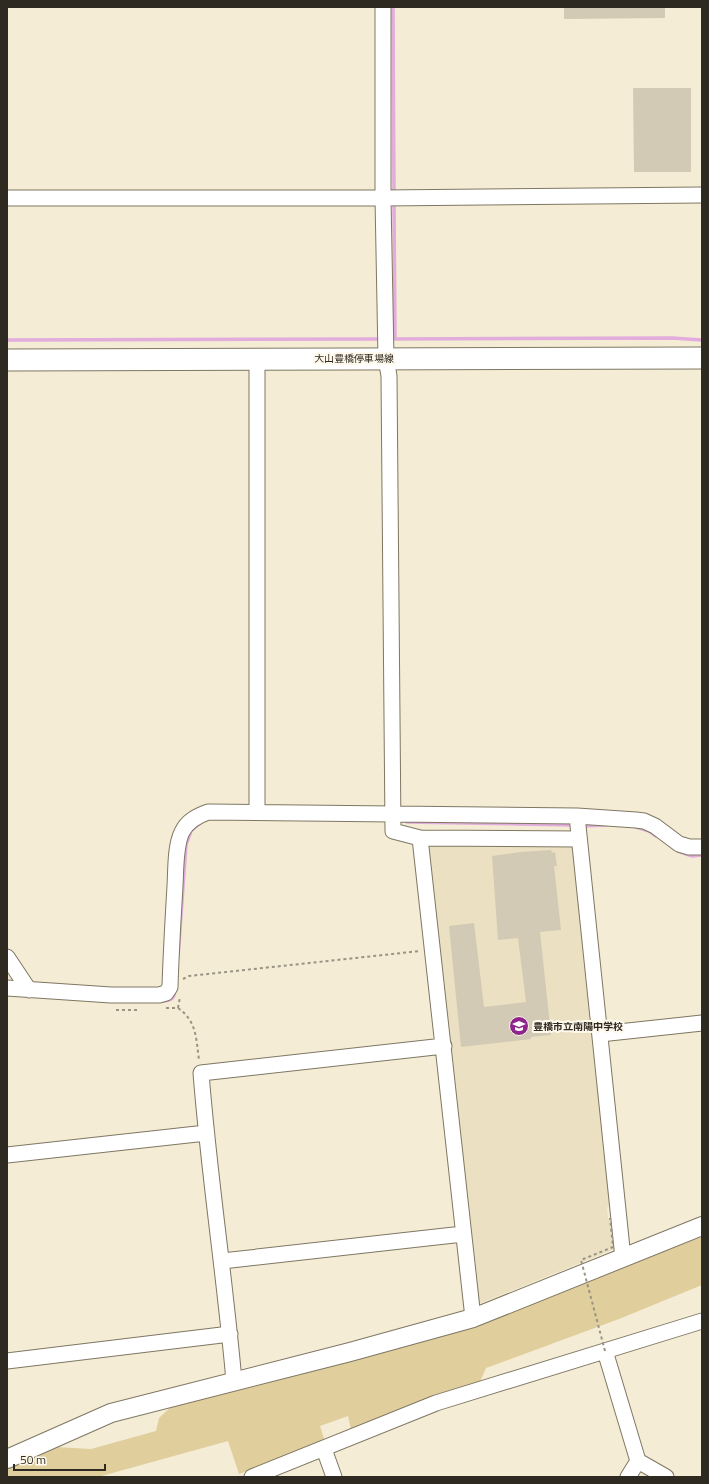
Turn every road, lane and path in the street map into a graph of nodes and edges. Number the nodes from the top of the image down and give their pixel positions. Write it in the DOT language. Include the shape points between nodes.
graph roads {
  1 [pos="382,7"];
  2 [pos="702,195"];
  3 [pos="7,198"];
  4 [pos="385,198"];
  5 [pos="386,352"];
  6 [pos="702,358"];
  7 [pos="257,359"];
  8 [pos="7,360"];
  9 [pos="257,812"];
  10 [pos="393,813"];
  11 [pos="578,829"];
  12 [pos="420,838"];
  13 [pos="702,847"];
  14 [pos="433,950"];
  15 [pos="7,957"];
  16 [pos="182,980"];
  17 [pos="7,988"];
  18 [pos="29,990"];
  19 [pos="180,994"];
  20 [pos="159,1008"];
  21 [pos="178,1008"];
  22 [pos="116,1010"];
  23 [pos="138,1010"];
  24 [pos="702,1023"];
  25 [pos="600,1034"];
  26 [pos="444,1046"];
  27 [pos="201,1073"];
  28 [pos="206,1133"];
  29 [pos="7,1155"];
  30 [pos="610,1218"];
  31 [pos="702,1226"];
  32 [pos="463,1234"];
  33 [pos="623,1258"];
  34 [pos="222,1261"];
  35 [pos="473,1318"];
  36 [pos="702,1321"];
  37 [pos="230,1334"];
  38 [pos="605,1351"];
  39 [pos="7,1361"];
  40 [pos="234,1381"];
  41 [pos="324,1449"];
  42 [pos="7,1459"];
  43 [pos="638,1461"];
  44 [pos="252,1477"];
  45 [pos="334,1477"];
  46 [pos="628,1477"];
  47 [pos="666,1477"];
  1 -- 4 [label="street"];
  2 -- 4 [label="street"];
  3 -- 4 [label="street"];
  4 -- 5 [label="street"];
  5 -- 6 [label="main road, 大山豊橋停車場線"];
  5 -- 7 [label="main road, 大山豊橋停車場線"];
  5 -- 10 [label="street" via="389,376"];
  7 -- 8 [label="main road, 大山豊橋停車場線"];
  7 -- 9 [label="street"];
  9 -- 10 [label="street"];
  9 -- 18 [label="street" via="208,812 198,815 186,825 181,834 170,987 166,993 111,995"];
  10 -- 11 [label="street"];
  10 -- 12 [label="street" via="393,831"];
  11 -- 12 [label="street"];
  11 -- 13 [label="street" via="644,821 679,844"];
  11 -- 25 [label="street"];
  12 -- 14 [label="street"];
  14 -- 16 [label="path" via="189,976"];
  14 -- 26 [label="street"];
  15 -- 18 [label="street"];
  17 -- 18 [label="street"];
  19 -- 21 [label="path"];
  20 -- 21 [label="path"];
  21 -- 27 [label="path" via="185,1012 193,1023"];
  22 -- 23 [label="path"];
  24 -- 25 [label="street"];
  25 -- 33 [label="street"];
  26 -- 27 [label="street"];
  26 -- 32 [label="street"];
  27 -- 28 [label="street"];
  28 -- 29 [label="street"];
  28 -- 34 [label="street"];
  30 -- 38 [label="path, bridge" via="613,1247 581,1260"];
  31 -- 33 [label="street"];
  32 -- 34 [label="street"];
  32 -- 35 [label="street"];
  33 -- 35 [label="street"];
  34 -- 37 [label="street"];
  35 -- 40 [label="street"];
  36 -- 38 [label="street"];
  37 -- 39 [label="street"];
  37 -- 40 [label="street"];
  38 -- 41 [label="street" via="436,1403"];
  38 -- 43 [label="street"];
  40 -- 42 [label="street" via="112,1413"];
  41 -- 44 [label="street"];
  41 -- 45 [label="street"];
  43 -- 46 [label="street"];
  43 -- 47 [label="street"];
}
